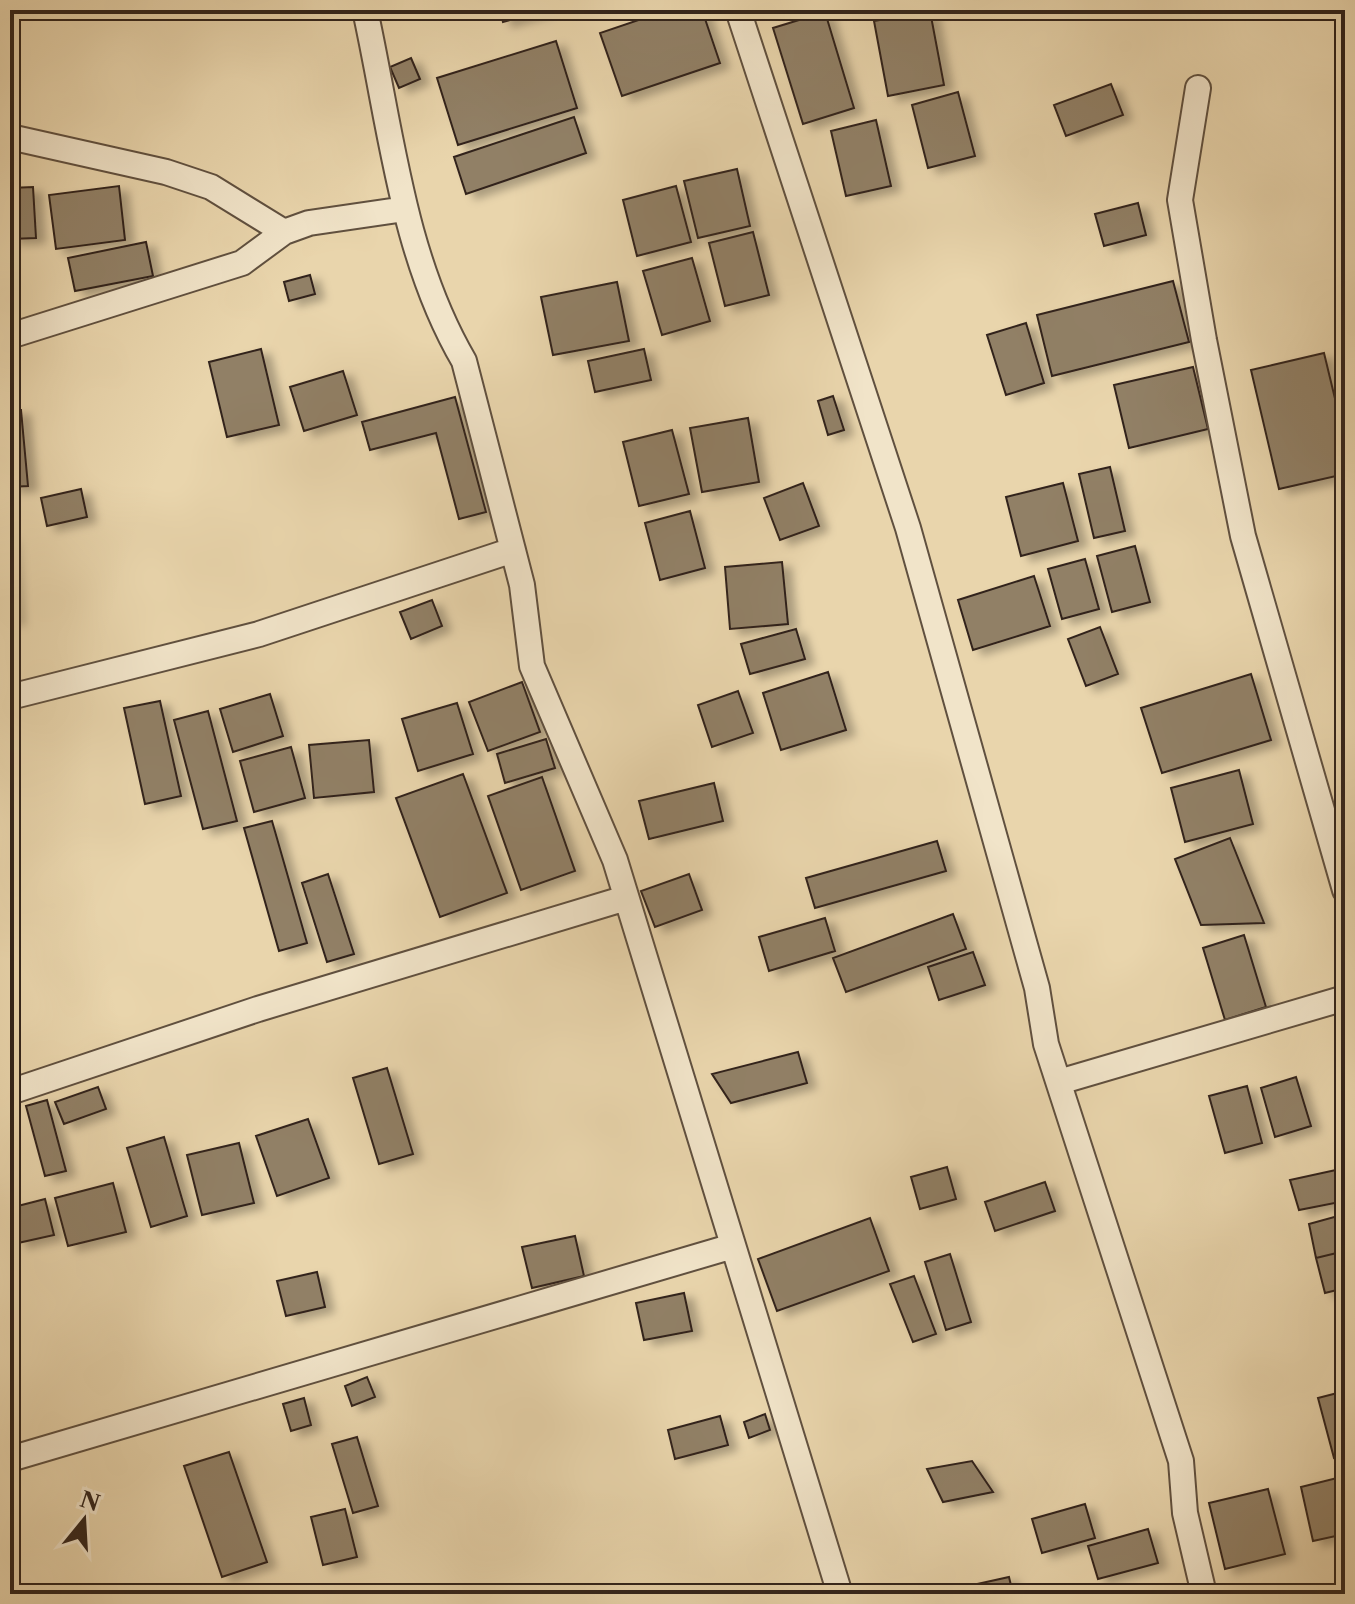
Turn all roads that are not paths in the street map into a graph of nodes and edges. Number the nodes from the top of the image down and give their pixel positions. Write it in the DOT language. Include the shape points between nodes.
graph roads {
  1 [pos="365,10"];
  2 [pos="738,10"];
  3 [pos="1198,88"];
  4 [pos="10,137"];
  5 [pos="405,209"];
  6 [pos="284,232"];
  7 [pos="10,336"];
  8 [pos="513,550"];
  9 [pos="10,697"];
  10 [pos="1345,890"];
  11 [pos="626,898"];
  12 [pos="1345,998"];
  13 [pos="1059,1082"];
  14 [pos="10,1092"];
  15 [pos="733,1246"];
  16 [pos="10,1459"];
  17 [pos="840,1594"];
  18 [pos="1204,1594"];
  1 -- 5 [label="street"];
  2 -- 13 [label="street" via="908,528"];
  3 -- 10 [label="street" via="1180,200 1204,340 1243,536"];
  4 -- 6 [label="street" via="211,187"];
  5 -- 6 [label="street" via="309,223"];
  5 -- 8 [label="street" via="448,333 464,361"];
  6 -- 7 [label="street" via="242,263"];
  8 -- 9 [label="street" via="259,634"];
  8 -- 11 [label="street" via="532,666 615,860"];
  11 -- 14 [label="street" via="258,1009"];
  11 -- 15 [label="street"];
  12 -- 13 [label="street"];
  13 -- 18 [label="street" via="1181,1461 1185,1513"];
  15 -- 16 [label="street"];
  15 -- 17 [label="street"];
}
